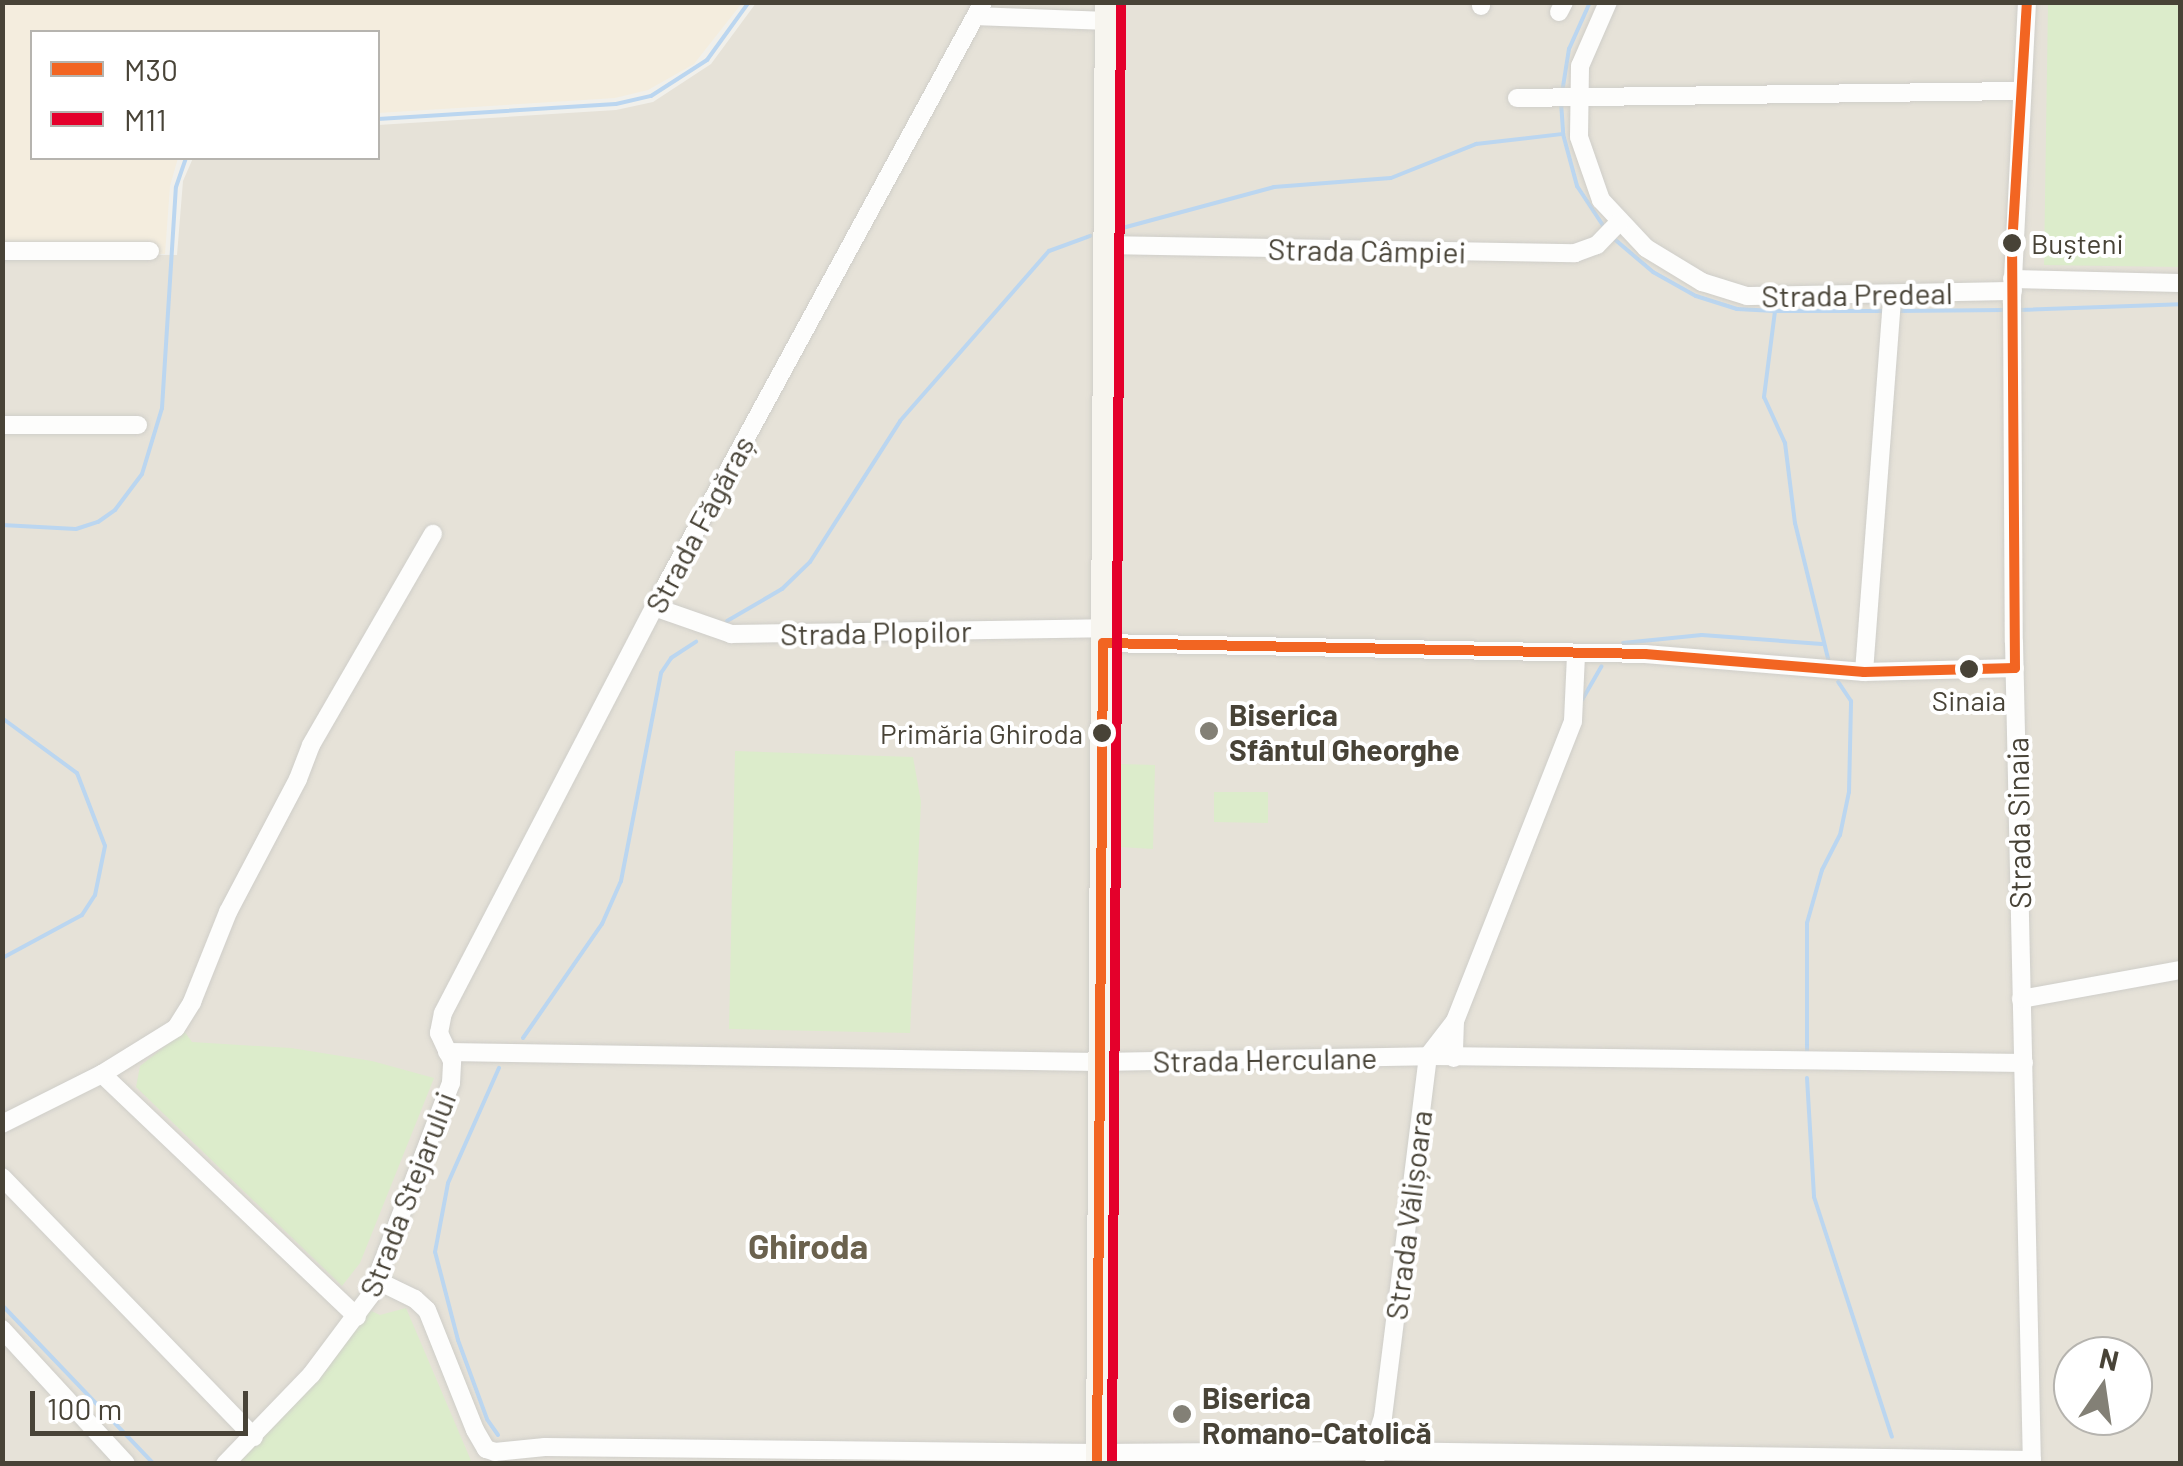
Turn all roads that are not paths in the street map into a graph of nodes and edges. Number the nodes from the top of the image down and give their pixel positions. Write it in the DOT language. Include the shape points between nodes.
graph roads {
  1 [pos="1608,2"];
  2 [pos="2027,2"];
  3 [pos="979,9"];
  4 [pos="1106,12"];
  5 [pos="2020,91"];
  6 [pos="1565,97"];
  7 [pos="1517,98"];
  8 [pos="1612,230"];
  9 [pos="1104,245"];
  10 [pos="2,251"];
  11 [pos="150,251"];
  12 [pos="2180,283"];
  13 [pos="2012,298"];
  14 [pos="1891,306"];
  15 [pos="2,425"];
  16 [pos="138,425"];
  17 [pos="433,534"];
  18 [pos="654,606"];
  19 [pos="1103,636"];
  20 [pos="1576,654"];
  21 [pos="2015,668"];
  22 [pos="1864,672"];
  23 [pos="2180,970"];
  24 [pos="2021,999"];
  25 [pos="447,1052"];
  26 [pos="1441,1057"];
  27 [pos="1098,1062"];
  28 [pos="2024,1063"];
  29 [pos="102,1074"];
  30 [pos="2,1124"];
  31 [pos="2,1177"];
  32 [pos="376,1280"];
  33 [pos="357,1317"];
  34 [pos="3,1331"];
  35 [pos="254,1437"];
  36 [pos="1383,1455"];
  37 [pos="707,1456"];
  38 [pos="1097,1458"];
  39 [pos="2032,1461"];
  40 [pos="126,1464"];
  41 [pos="224,1464"];
  1 -- 6 [label="street"];
  2 -- 5 [label="street, Strada Sinaia"];
  3 -- 4 [label="street"];
  3 -- 18 [label="street, Strada Făgăraș"];
  4 -- 9 [label="street"];
  5 -- 6 [label="street"];
  5 -- 13 [label="street, Strada Sinaia"];
  6 -- 7 [label="street"];
  6 -- 8 [label="street, Strada Predeal"];
  8 -- 9 [label="street, Strada Câmpiei" via="1575,253"];
  8 -- 14 [label="street, Strada Predeal" via="1724,291"];
  9 -- 19 [label="street"];
  10 -- 11 [label="street"];
  12 -- 13 [label="street, Strada Predeal"];
  13 -- 14 [label="street, Strada Predeal"];
  13 -- 21 [label="street, Strada Sinaia"];
  14 -- 22 [label="street"];
  15 -- 16 [label="street"];
  17 -- 29 [label="street" via="311,745 184,1015 155,1043"];
  18 -- 19 [label="street, Strada Plopilor" via="730,634"];
  18 -- 25 [label="street, Strada Făgăraș" via="442,1016 439,1034"];
  19 -- 20 [label="street, Strada Plopilor"];
  19 -- 27 [label="street"];
  20 -- 22 [label="street, Strada Plopilor"];
  20 -- 26 [label="street, Strada Vălișoara" via="1573,721"];
  21 -- 22 [label="street, Strada Plopilor"];
  21 -- 24 [label="street, Strada Sinaia"];
  23 -- 24 [label="street"];
  24 -- 28 [label="street, Strada Sinaia"];
  25 -- 27 [label="street, Strada Herculane"];
  25 -- 32 [label="street, Strada Stejarului" via="451,1083"];
  26 -- 27 [label="street, Strada Herculane"];
  26 -- 28 [label="street, Strada Herculane"];
  26 -- 36 [label="street, Strada Vălișoara" via="1383,1417"];
  27 -- 38 [label="street"];
  28 -- 39 [label="street, Strada Sinaia"];
  29 -- 30 [label="street"];
  29 -- 33 [label="street"];
  31 -- 35 [label="street"];
  32 -- 33 [label="street, Strada Stejarului"];
  32 -- 37 [label="street" via="426,1310 486,1449"];
  33 -- 35 [label="street, Strada Stejarului"];
  34 -- 40 [label="street"];
  35 -- 41 [label="street, Strada Stejarului"];
  36 -- 38 [label="street"];
  36 -- 39 [label="street"];
  37 -- 38 [label="street"];
}
